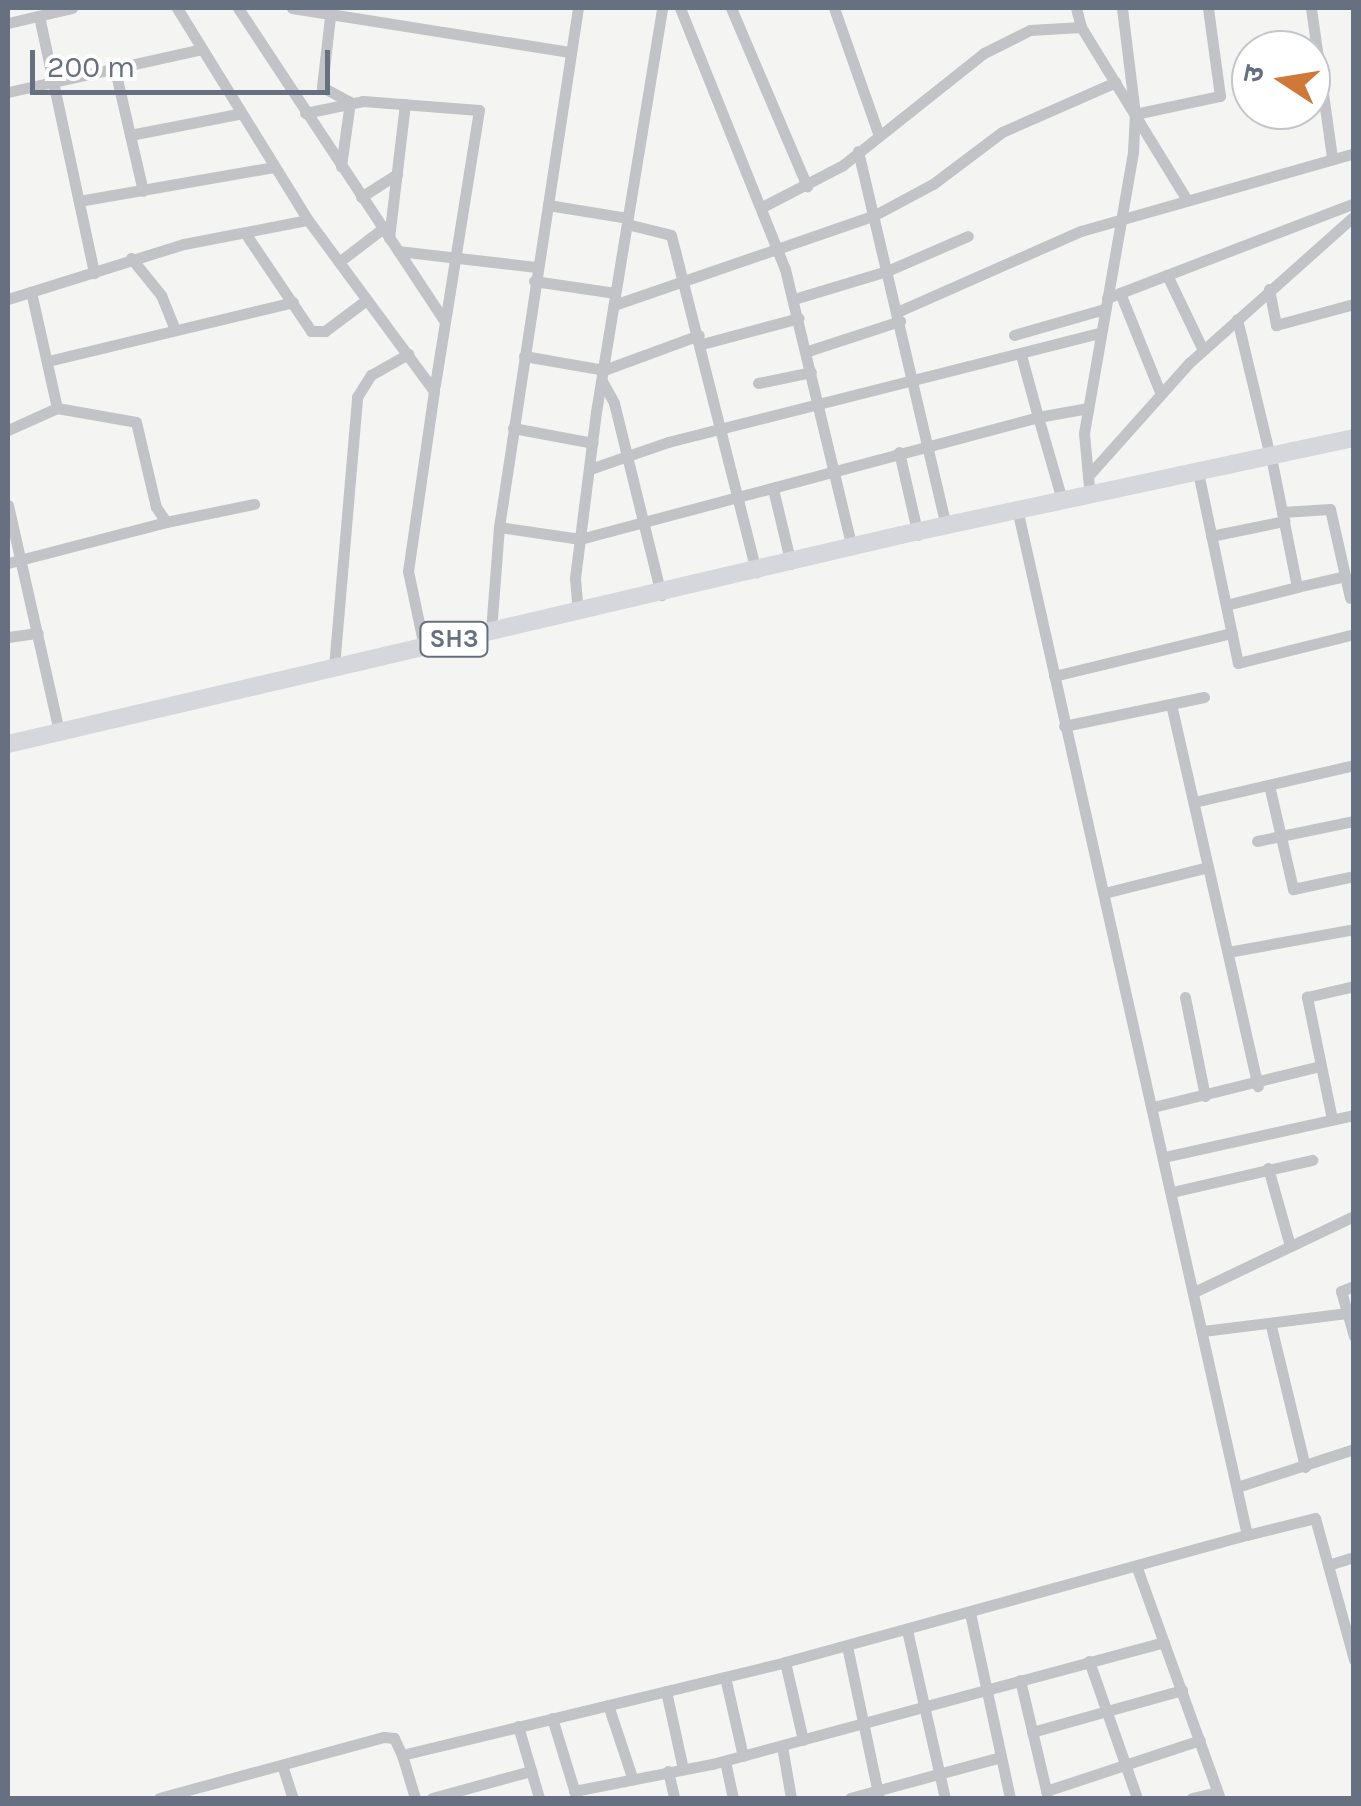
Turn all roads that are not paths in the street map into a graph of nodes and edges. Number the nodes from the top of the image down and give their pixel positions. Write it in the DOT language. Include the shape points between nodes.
graph roads {
  1 [pos="72,8"];
  2 [pos="177,8"];
  3 [pos="238,8"];
  4 [pos="292,8"];
  5 [pos="578,8"];
  6 [pos="662,8"];
  7 [pos="680,8"];
  8 [pos="731,8"];
  9 [pos="834,8"];
  10 [pos="1076,8"];
  11 [pos="1122,8"];
  12 [pos="1208,8"];
  13 [pos="1312,8"];
  14 [pos="330,10"];
  15 [pos="39,16"];
  16 [pos="8,23"];
  17 [pos="1081,27"];
  18 [pos="198,50"];
  19 [pos="570,52"];
  20 [pos="115,70"];
  21 [pos="1116,82"];
  22 [pos="54,84"];
  23 [pos="8,92"];
  24 [pos="350,102"];
  25 [pos="406,104"];
  26 [pos="305,113"];
  27 [pos="238,114"];
  28 [pos="1135,114"];
  29 [pos="878,133"];
  30 [pos="130,135"];
  31 [pos="858,151"];
  32 [pos="1354,153"];
  33 [pos="1332,158"];
  34 [pos="274,166"];
  35 [pos="341,166"];
  36 [pos="397,174"];
  37 [pos="807,186"];
  38 [pos="144,191"];
  39 [pos="361,197"];
  40 [pos="1187,200"];
  41 [pos="79,201"];
  42 [pos="1354,203"];
  43 [pos="548,205"];
  44 [pos="764,206"];
  45 [pos="874,216"];
  46 [pos="1354,216"];
  47 [pos="308,220"];
  48 [pos="1122,220"];
  49 [pos="627,221"];
  50 [pos="245,233"];
  51 [pos="386,234"];
  52 [pos="968,236"];
  53 [pos="779,250"];
  54 [pos="398,251"];
  55 [pos="455,256"];
  56 [pos="130,258"];
  57 [pos="339,262"];
  58 [pos="888,271"];
  59 [pos="94,273"];
  60 [pos="535,274"];
  61 [pos="1167,274"];
  62 [pos="682,280"];
  63 [pos="1269,289"];
  64 [pos="31,292"];
  65 [pos="1120,293"];
  66 [pos="8,299"];
  67 [pos="614,299"];
  68 [pos="794,300"];
  69 [pos="293,302"];
  70 [pos="365,302"];
  71 [pos="1106,303"];
  72 [pos="1354,304"];
  73 [pos="898,317"];
  74 [pos="799,318"];
  75 [pos="1236,319"];
  76 [pos="445,322"];
  77 [pos="174,327"];
  78 [pos="1100,333"];
  79 [pos="1014,335"];
  80 [pos="700,339"];
  81 [pos="1203,350"];
  82 [pos="808,351"];
  83 [pos="408,354"];
  84 [pos="1021,354"];
  85 [pos="524,356"];
  86 [pos="48,361"];
  87 [pos="811,372"];
  88 [pos="603,375"];
  89 [pos="758,383"];
  90 [pos="915,384"];
  91 [pos="434,391"];
  92 [pos="1160,392"];
  93 [pos="819,407"];
  94 [pos="57,408"];
  95 [pos="1088,408"];
  96 [pos="1038,417"];
  97 [pos="513,428"];
  98 [pos="723,428"];
  99 [pos="1354,428"];
  100 [pos="8,430"];
  101 [pos="1354,438"];
  102 [pos="593,443"];
  103 [pos="928,444"];
  104 [pos="899,452"];
  105 [pos="1270,452"];
  106 [pos="628,456"];
  107 [pos="590,469"];
  108 [pos="1198,472"];
  109 [pos="834,474"];
  110 [pos="1089,481"];
  111 [pos="773,489"];
  112 [pos="1060,493"];
  113 [pos="739,496"];
  114 [pos="254,504"];
  115 [pos="8,505"];
  116 [pos="1018,513"];
  117 [pos="1283,517"];
  118 [pos="944,518"];
  119 [pos="642,519"];
  120 [pos="166,522"];
  121 [pos="499,526"];
  122 [pos="912,532"];
  123 [pos="1211,536"];
  124 [pos="580,539"];
  125 [pos="852,548"];
  126 [pos="22,560"];
  127 [pos="8,563"];
  128 [pos="791,564"];
  129 [pos="756,572"];
  130 [pos="1345,576"];
  131 [pos="1297,587"];
  132 [pos="661,595"];
  133 [pos="1350,598"];
  134 [pos="1226,605"];
  135 [pos="578,613"];
  136 [pos="491,630"];
  137 [pos="38,633"];
  138 [pos="1232,633"];
  139 [pos="1354,634"];
  140 [pos="8,637"];
  141 [pos="424,646"];
  142 [pos="334,667"];
  143 [pos="1054,676"];
  144 [pos="1204,697"];
  145 [pos="1171,704"];
  146 [pos="1064,726"];
  147 [pos="59,732"];
  148 [pos="8,744"];
  149 [pos="1354,765"];
  150 [pos="1269,784"];
  151 [pos="1194,802"];
  152 [pos="1354,821"];
  153 [pos="1281,838"];
  154 [pos="1257,842"];
  155 [pos="1208,867"];
  156 [pos="1354,876"];
  157 [pos="1104,893"];
  158 [pos="1354,929"];
  159 [pos="1228,952"];
  160 [pos="1354,986"];
  161 [pos="1185,997"];
  162 [pos="1320,1066"];
  163 [pos="1258,1086"];
  164 [pos="1205,1096"];
  165 [pos="1153,1107"];
  166 [pos="1354,1114"];
  167 [pos="1332,1120"];
  168 [pos="1164,1157"];
  169 [pos="1312,1160"];
  170 [pos="1268,1168"];
  171 [pos="1172,1192"];
  172 [pos="1354,1216"];
  173 [pos="1290,1246"];
  174 [pos="1354,1286"];
  175 [pos="1194,1292"];
  176 [pos="1347,1314"];
  177 [pos="1271,1326"];
  178 [pos="1203,1331"];
  179 [pos="1354,1336"];
  180 [pos="1354,1449"];
  181 [pos="1305,1467"];
  182 [pos="1237,1487"];
  183 [pos="1247,1534"];
  184 [pos="1354,1558"];
  185 [pos="1328,1565"];
  186 [pos="1136,1568"];
  187 [pos="970,1614"];
  188 [pos="1349,1623"];
  189 [pos="906,1630"];
  190 [pos="1164,1642"];
  191 [pos="847,1646"];
  192 [pos="1354,1660"];
  193 [pos="1089,1661"];
  194 [pos="784,1662"];
  195 [pos="724,1677"];
  196 [pos="1020,1680"];
  197 [pos="986,1689"];
  198 [pos="1182,1690"];
  199 [pos="666,1691"];
  200 [pos="608,1705"];
  201 [pos="925,1706"];
  202 [pos="1106,1710"];
  203 [pos="552,1718"];
  204 [pos="862,1723"];
  205 [pos="518,1726"];
  206 [pos="1032,1732"];
  207 [pos="802,1740"];
  208 [pos="1200,1740"];
  209 [pos="782,1746"];
  210 [pos="402,1755"];
  211 [pos="743,1756"];
  212 [pos="1001,1757"];
  213 [pos="725,1761"];
  214 [pos="282,1764"];
  215 [pos="1126,1766"];
  216 [pos="684,1769"];
  217 [pos="531,1771"];
  218 [pos="668,1772"];
  219 [pos="940,1775"];
  220 [pos="632,1778"];
  221 [pos="615,1782"];
  222 [pos="878,1794"];
  223 [pos="576,1795"];
  224 [pos="1047,1795"];
  225 [pos="1218,1795"];
  226 [pos="160,1798"];
  227 [pos="293,1798"];
  228 [pos="415,1798"];
  229 [pos="432,1798"];
  230 [pos="539,1798"];
  231 [pos="620,1798"];
  232 [pos="674,1798"];
  233 [pos="733,1798"];
  234 [pos="791,1798"];
  235 [pos="850,1798"];
  236 [pos="945,1798"];
  237 [pos="1010,1798"];
  238 [pos="1137,1798"];
  239 [pos="1192,1798"];
  1 -- 15 [label="street"];
  2 -- 18 [label="street"];
  3 -- 26 [label="street"];
  4 -- 14 [label="street"];
  5 -- 19 [label="street"];
  6 -- 49 [label="street"];
  7 -- 44 [label="street"];
  8 -- 37 [label="street"];
  9 -- 29 [label="street"];
  10 -- 17 [label="street"];
  11 -- 28 [label="street"];
  12 -- 28 [label="street" via="1220,96"];
  13 -- 33 [label="street"];
  14 -- 19 [label="street"];
  14 -- 24 [label="street" via="322,87"];
  15 -- 16 [label="street"];
  15 -- 22 [label="street"];
  17 -- 21 [label="street"];
  17 -- 29 [label="street" via="1011,38"];
  18 -- 20 [label="street"];
  18 -- 27 [label="street"];
  19 -- 43 [label="street"];
  20 -- 22 [label="street"];
  20 -- 30 [label="street"];
  21 -- 28 [label="street"];
  21 -- 45 [label="street" via="1002,132 934,184"];
  22 -- 23 [label="street"];
  22 -- 41 [label="street"];
  24 -- 25 [label="street"];
  24 -- 26 [label="street"];
  24 -- 35 [label="street"];
  25 -- 36 [label="street"];
  25 -- 55 [label="street" via="478,110"];
  26 -- 35 [label="street"];
  27 -- 30 [label="street"];
  27 -- 34 [label="street"];
  28 -- 40 [label="street"];
  28 -- 48 [label="street"];
  29 -- 31 [label="street"];
  30 -- 38 [label="street"];
  31 -- 37 [label="street"];
  31 -- 45 [label="street"];
  32 -- 33 [label="street"];
  33 -- 40 [label="street"];
  34 -- 38 [label="street"];
  34 -- 47 [label="street"];
  35 -- 39 [label="street"];
  36 -- 39 [label="street"];
  36 -- 51 [label="street"];
  37 -- 44 [label="street"];
  38 -- 41 [label="street"];
  39 -- 51 [label="street"];
  40 -- 48 [label="street"];
  41 -- 59 [label="street"];
  42 -- 61 [label="street"];
  43 -- 49 [label="street"];
  43 -- 60 [label="street"];
  44 -- 53 [label="street"];
  45 -- 53 [label="street"];
  45 -- 58 [label="street"];
  46 -- 63 [label="street"];
  47 -- 50 [label="street"];
  47 -- 57 [label="street"];
  48 -- 71 [label="street"];
  48 -- 73 [label="street" via="1080,231"];
  49 -- 62 [label="street" via="668,231"];
  49 -- 67 [label="street"];
  50 -- 56 [label="street"];
  50 -- 69 [label="street"];
  51 -- 54 [label="street"];
  51 -- 57 [label="street"];
  52 -- 58 [label="street"];
  53 -- 62 [label="street"];
  53 -- 68 [label="street"];
  54 -- 55 [label="street"];
  54 -- 76 [label="street"];
  55 -- 60 [label="street"];
  55 -- 76 [label="street"];
  56 -- 59 [label="street"];
  56 -- 77 [label="street" via="161,295"];
  57 -- 70 [label="street"];
  58 -- 68 [label="street"];
  58 -- 73 [label="street"];
  59 -- 64 [label="street"];
  60 -- 67 [label="street"];
  60 -- 85 [label="street"];
  61 -- 65 [label="street"];
  61 -- 81 [label="street"];
  62 -- 67 [label="street"];
  62 -- 80 [label="street"];
  63 -- 72 [label="street" via="1276,324"];
  63 -- 75 [label="street"];
  64 -- 66 [label="street"];
  64 -- 86 [label="street"];
  65 -- 71 [label="street"];
  65 -- 92 [label="street"];
  67 -- 88 [label="street"];
  68 -- 74 [label="street"];
  69 -- 70 [label="street" via="318,333"];
  69 -- 77 [label="street"];
  70 -- 83 [label="street"];
  71 -- 78 [label="street"];
  71 -- 79 [label="street"];
  73 -- 82 [label="street"];
  73 -- 90 [label="street"];
  74 -- 80 [label="street"];
  74 -- 82 [label="street"];
  75 -- 81 [label="street"];
  75 -- 105 [label="street"];
  76 -- 91 [label="street"];
  77 -- 86 [label="street"];
  78 -- 84 [label="street"];
  78 -- 95 [label="street"];
  80 -- 88 [label="street"];
  80 -- 98 [label="street"];
  81 -- 92 [label="street"];
  82 -- 87 [label="street"];
  83 -- 91 [label="street"];
  83 -- 142 [label="street" via="370,375 358,397"];
  84 -- 90 [label="street"];
  84 -- 96 [label="street"];
  85 -- 88 [label="street"];
  85 -- 97 [label="street"];
  86 -- 94 [label="street"];
  87 -- 89 [label="street"];
  87 -- 93 [label="street"];
  88 -- 102 [label="street"];
  88 -- 106 [label="street"];
  90 -- 93 [label="street"];
  90 -- 103 [label="street"];
  91 -- 141 [label="street" via="408,570"];
  92 -- 110 [label="street"];
  93 -- 98 [label="street"];
  93 -- 109 [label="street"];
  94 -- 100 [label="street"];
  94 -- 120 [label="street" via="136,422 156,507"];
  95 -- 96 [label="street"];
  95 -- 110 [label="street"];
  96 -- 103 [label="street"];
  96 -- 112 [label="street"];
  97 -- 102 [label="street"];
  97 -- 121 [label="street"];
  98 -- 106 [label="street"];
  98 -- 113 [label="street"];
  99 -- 105 [label="main road, SH3"];
  101 -- 105 [label="main road, SH3"];
  102 -- 107 [label="street"];
  103 -- 104 [label="street"];
  103 -- 118 [label="street"];
  104 -- 109 [label="street"];
  104 -- 122 [label="street"];
  105 -- 108 [label="main road, SH3"];
  105 -- 110 [label="main road, SH3"];
  105 -- 117 [label="street"];
  106 -- 107 [label="street"];
  106 -- 119 [label="street"];
  107 -- 124 [label="street"];
  108 -- 116 [label="main road, SH3"];
  108 -- 123 [label="street"];
  109 -- 111 [label="street"];
  109 -- 125 [label="street"];
  110 -- 112 [label="main road, SH3"];
  111 -- 113 [label="street"];
  111 -- 128 [label="street"];
  112 -- 118 [label="main road, SH3"];
  113 -- 119 [label="street"];
  113 -- 129 [label="street"];
  114 -- 120 [label="street"];
  115 -- 126 [label="street"];
  116 -- 122 [label="main road, SH3"];
  116 -- 143 [label="street"];
  117 -- 123 [label="street"];
  117 -- 130 [label="street" via="1330,509"];
  117 -- 131 [label="street"];
  118 -- 122 [label="main road, SH3"];
  119 -- 124 [label="street"];
  119 -- 132 [label="street"];
  120 -- 126 [label="street"];
  121 -- 124 [label="street"];
  121 -- 136 [label="street"];
  122 -- 125 [label="main road, SH3"];
  123 -- 134 [label="street"];
  124 -- 135 [label="street"];
  125 -- 128 [label="main road, SH3"];
  126 -- 127 [label="street"];
  126 -- 137 [label="street"];
  128 -- 129 [label="main road, SH3"];
  129 -- 132 [label="main road, SH3"];
  130 -- 131 [label="street"];
  130 -- 133 [label="street"];
  131 -- 134 [label="street"];
  132 -- 135 [label="main road, SH3"];
  134 -- 138 [label="street"];
  135 -- 136 [label="main road, SH3"];
  136 -- 141 [label="main road, SH3"];
  137 -- 140 [label="street"];
  137 -- 147 [label="street"];
  138 -- 139 [label="street" via="1238,662"];
  138 -- 143 [label="street"];
  141 -- 142 [label="main road, SH3"];
  142 -- 147 [label="main road, SH3"];
  143 -- 146 [label="street"];
  144 -- 145 [label="street"];
  145 -- 146 [label="street"];
  145 -- 151 [label="street"];
  146 -- 157 [label="street"];
  147 -- 148 [label="main road, SH3"];
  149 -- 150 [label="street"];
  150 -- 151 [label="street"];
  150 -- 153 [label="street"];
  151 -- 155 [label="street"];
  152 -- 153 [label="street"];
  153 -- 154 [label="street"];
  153 -- 156 [label="street" via="1293,889"];
  155 -- 157 [label="street"];
  155 -- 159 [label="street"];
  157 -- 165 [label="street"];
  158 -- 159 [label="street"];
  159 -- 163 [label="street"];
  160 -- 162 [label="street" via="1307,997"];
  161 -- 164 [label="street"];
  162 -- 163 [label="street"];
  162 -- 167 [label="street"];
  163 -- 164 [label="street"];
  164 -- 165 [label="street"];
  165 -- 168 [label="street"];
  166 -- 167 [label="street"];
  167 -- 168 [label="street"];
  168 -- 171 [label="street"];
  169 -- 170 [label="street"];
  170 -- 171 [label="street"];
  170 -- 173 [label="street"];
  171 -- 175 [label="street"];
  172 -- 173 [label="street"];
  173 -- 175 [label="street"];
  174 -- 176 [label="street" via="1341,1291"];
  175 -- 178 [label="street"];
  176 -- 177 [label="street"];
  176 -- 179 [label="street"];
  177 -- 178 [label="street"];
  177 -- 181 [label="street"];
  178 -- 182 [label="street"];
  180 -- 181 [label="street"];
  181 -- 182 [label="street"];
  182 -- 183 [label="street"];
  183 -- 185 [label="street" via="1315,1518"];
  183 -- 186 [label="street"];
  184 -- 185 [label="street"];
  185 -- 188 [label="street"];
  186 -- 187 [label="street"];
  186 -- 190 [label="street"];
  187 -- 189 [label="street"];
  187 -- 197 [label="street"];
  188 -- 192 [label="street"];
  189 -- 191 [label="street"];
  189 -- 201 [label="street"];
  190 -- 193 [label="street"];
  190 -- 198 [label="street"];
  191 -- 194 [label="street"];
  191 -- 204 [label="street"];
  193 -- 196 [label="street"];
  193 -- 202 [label="street"];
  194 -- 195 [label="street"];
  194 -- 207 [label="street"];
  195 -- 199 [label="street"];
  195 -- 211 [label="street"];
  196 -- 197 [label="street"];
  196 -- 206 [label="street"];
  197 -- 201 [label="street"];
  197 -- 212 [label="street"];
  198 -- 202 [label="street"];
  198 -- 208 [label="street"];
  199 -- 200 [label="street"];
  199 -- 216 [label="street"];
  200 -- 203 [label="street"];
  200 -- 220 [label="street"];
  201 -- 204 [label="street"];
  201 -- 219 [label="street"];
  202 -- 206 [label="street"];
  202 -- 215 [label="street"];
  203 -- 205 [label="street"];
  203 -- 223 [label="street"];
  204 -- 207 [label="street"];
  204 -- 222 [label="street"];
  205 -- 210 [label="street"];
  205 -- 217 [label="street"];
  206 -- 224 [label="street"];
  207 -- 209 [label="street"];
  208 -- 215 [label="street"];
  208 -- 225 [label="street"];
  209 -- 211 [label="street"];
  209 -- 234 [label="street"];
  210 -- 214 [label="street" via="394,1738 384,1736"];
  210 -- 228 [label="street"];
  211 -- 213 [label="street"];
  212 -- 219 [label="street"];
  212 -- 237 [label="street"];
  213 -- 216 [label="street"];
  213 -- 233 [label="street"];
  214 -- 226 [label="street"];
  214 -- 227 [label="street"];
  215 -- 224 [label="street"];
  215 -- 238 [label="street"];
  216 -- 218 [label="street"];
  217 -- 229 [label="street"];
  217 -- 230 [label="street"];
  218 -- 220 [label="street"];
  218 -- 232 [label="street"];
  219 -- 222 [label="street"];
  219 -- 236 [label="street"];
  220 -- 221 [label="street"];
  221 -- 223 [label="street"];
  221 -- 231 [label="street"];
  222 -- 235 [label="street"];
  225 -- 239 [label="street"];
}
